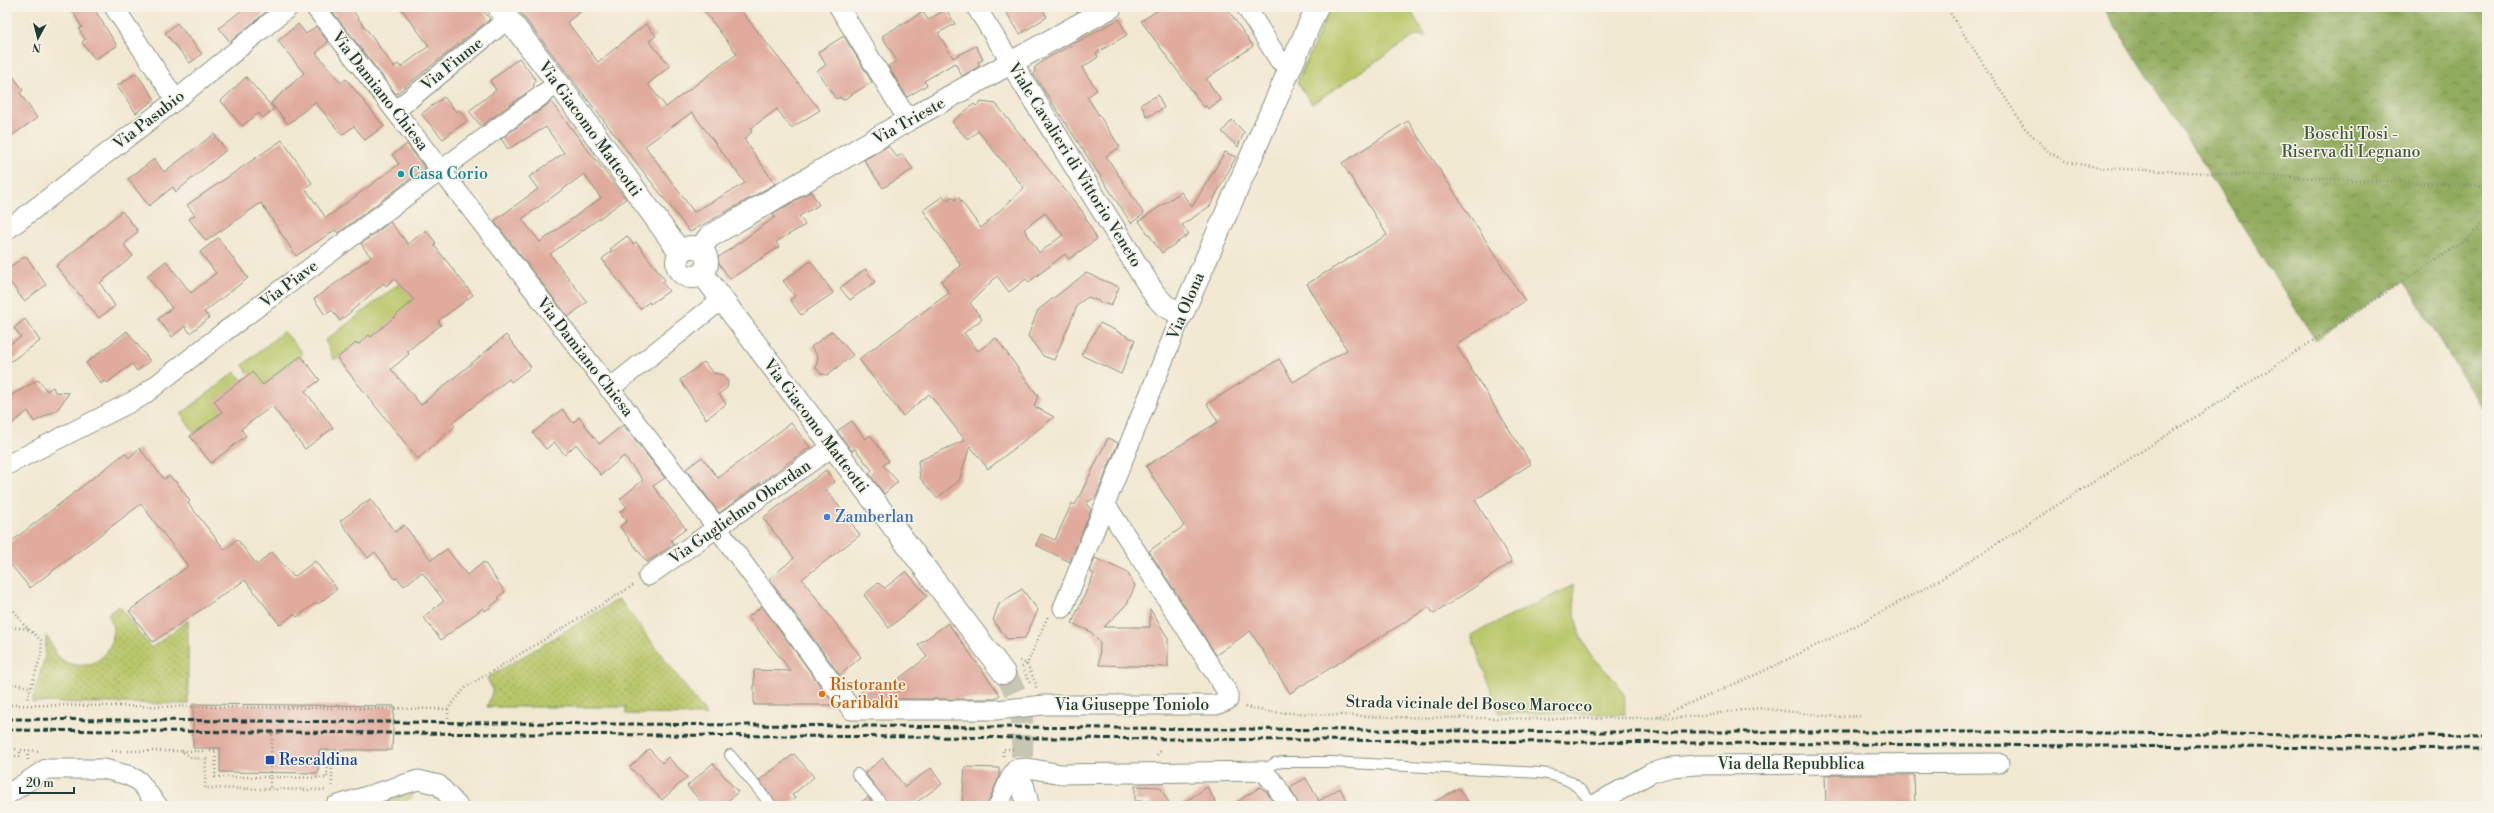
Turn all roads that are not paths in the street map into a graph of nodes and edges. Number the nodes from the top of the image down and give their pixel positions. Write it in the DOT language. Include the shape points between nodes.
graph roads {
  1 [pos="114,7"];
  2 [pos="289,7"];
  3 [pos="315,7"];
  4 [pos="839,7"];
  5 [pos="976,7"];
  6 [pos="1111,7"];
  7 [pos="1246,7"];
  8 [pos="1317,7"];
  9 [pos="504,13"];
  10 [pos="1012,64"];
  11 [pos="1290,69"];
  12 [pos="558,83"];
  13 [pos="176,100"];
  14 [pos="396,110"];
  15 [pos="908,120"];
  16 [pos="441,169"];
  17 [pos="7,230"];
  18 [pos="696,246"];
  19 [pos="721,300"];
  20 [pos="1182,314"];
  21 [pos="609,389"];
  22 [pos="832,447"];
  23 [pos="7,465"];
  24 [pos="1106,505"];
  25 [pos="718,528"];
  26 [pos="648,576"];
  27 [pos="1056,611"];
  28 [pos="1013,670"];
  29 [pos="852,710"];
  30 [pos="730,755"];
  31 [pos="1999,763"];
  32 [pos="1263,771"];
  33 [pos="857,774"];
  34 [pos="7,795"];
  35 [pos="333,797"];
  36 [pos="455,802"];
  37 [pos="157,805"];
  38 [pos="772,806"];
  39 [pos="884,806"];
  40 [pos="998,806"];
  41 [pos="1288,806"];
  42 [pos="1592,806"];
  1 -- 13 [label="street"];
  2 -- 13 [label="street, Via Pasubio"];
  3 -- 14 [label="street, Via Damiano Chiesa"];
  4 -- 15 [label="street"];
  5 -- 10 [label="street, Viale Cavalieri di Vittorio Veneto"];
  6 -- 10 [label="street, Via Trieste"];
  7 -- 11 [label="street" via="1279,60"];
  8 -- 11 [label="street, Via Olona"];
  9 -- 12 [label="street, Via Giacomo Matteotti"];
  9 -- 14 [label="street, Via Fiume"];
  10 -- 15 [label="street, Via Trieste"];
  10 -- 20 [label="street, Viale Cavalieri di Vittorio Veneto" via="1155,295 1165,306"];
  11 -- 20 [label="street, Via Olona"];
  12 -- 16 [label="street, Via Piave"];
  12 -- 18 [label="street, Via Giacomo Matteotti"];
  13 -- 17 [label="street, Via Pasubio"];
  14 -- 16 [label="street, Via Damiano Chiesa"];
  15 -- 18 [label="street, Via Trieste"];
  16 -- 21 [label="street, Via Damiano Chiesa"];
  16 -- 23 [label="street, Via Piave" via="141,397"];
  18 -- 19 [label="street, Via Giacomo Matteotti" via="676,261 681,273 694,277 702,273"];
  19 -- 21 [label="street"];
  19 -- 22 [label="street, Via Giacomo Matteotti"];
  20 -- 24 [label="street, Via Olona"];
  21 -- 25 [label="street, Via Damiano Chiesa"];
  22 -- 25 [label="street, Via Guglielmo Oberdan"];
  22 -- 28 [label="street, Via Giacomo Matteotti"];
  24 -- 27 [label="street, Via Olona"];
  24 -- 29 [label="street, Via Giuseppe Toniolo" via="1228,693 1228,700 1216,705 1044,705 996,710"];
  25 -- 26 [label="street, Via Guglielmo Oberdan"];
  25 -- 29 [label="street, Via Damiano Chiesa"];
  30 -- 38 [label="lane"];
  31 -- 42 [label="street, Via della Repubblica" via="1672,767 1651,773"];
  32 -- 40 [label="street" via="1061,774 1028,768 1016,769"];
  32 -- 41 [label="street" via="1276,785"];
  32 -- 42 [label="lane" via="1275,763 1331,762 1541,773 1561,776 1579,787"];
  33 -- 39 [label="lane"];
  34 -- 37 [label="street" via="46,770 104,769 139,781"];
  35 -- 36 [label="street" via="418,780 439,785"];
}
